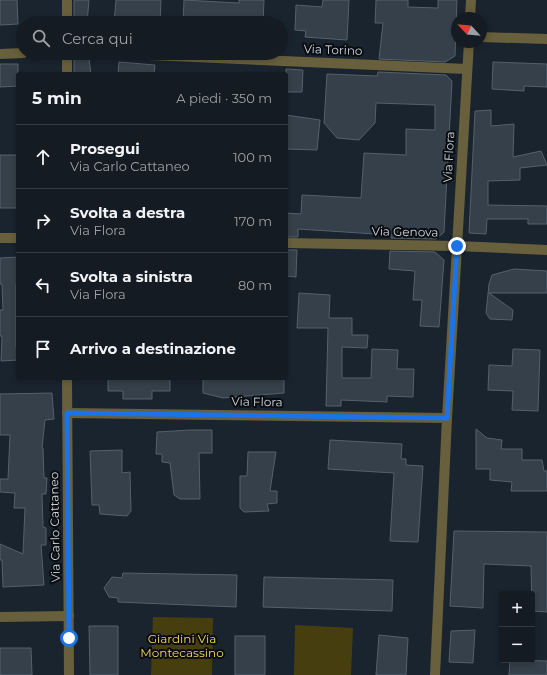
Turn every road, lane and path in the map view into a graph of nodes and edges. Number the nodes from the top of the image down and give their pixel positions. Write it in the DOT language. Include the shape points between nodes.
graph roads {
  1 [pos="67,0"];
  2 [pos="471,0"];
  3 [pos="470,12"];
  4 [pos="67,16"];
  5 [pos="487,37"];
  6 [pos="547,38"];
  7 [pos="469,48"];
  8 [pos="16,53"];
  9 [pos="0,54"];
  10 [pos="67,60"];
  11 [pos="262,60"];
  12 [pos="467,69"];
  13 [pos="67,72"];
  14 [pos="0,238"];
  15 [pos="16,238"];
  16 [pos="288,242"];
  17 [pos="457,246"];
  18 [pos="547,250"];
  19 [pos="66,380"];
  20 [pos="67,413"];
  21 [pos="447,418"];
  22 [pos="69,616"];
  23 [pos="0,617"];
  24 [pos="69,675"];
  25 [pos="435,675"];
  1 -- 4 [label="street"];
  2 -- 3 [label="street"];
  5 -- 6 [label="street"];
  7 -- 12 [label="street, Via Flora"];
  8 -- 9 [label="street"];
  10 -- 13 [label="street"];
  11 -- 12 [label="street, Via Torino"];
  12 -- 17 [label="street, Via Flora"];
  14 -- 15 [label="street"];
  16 -- 17 [label="street, Via Genova"];
  17 -- 18 [label="street, Via Genova"];
  17 -- 21 [label="street, Via Flora"];
  19 -- 20 [label="street, Via Carlo Cattaneo"];
  20 -- 21 [label="street, Via Flora"];
  20 -- 22 [label="street, Via Carlo Cattaneo"];
  21 -- 25 [label="street, Via Flora"];
  22 -- 23 [label="street"];
  22 -- 24 [label="street, Via Carlo Cattaneo"];
}
